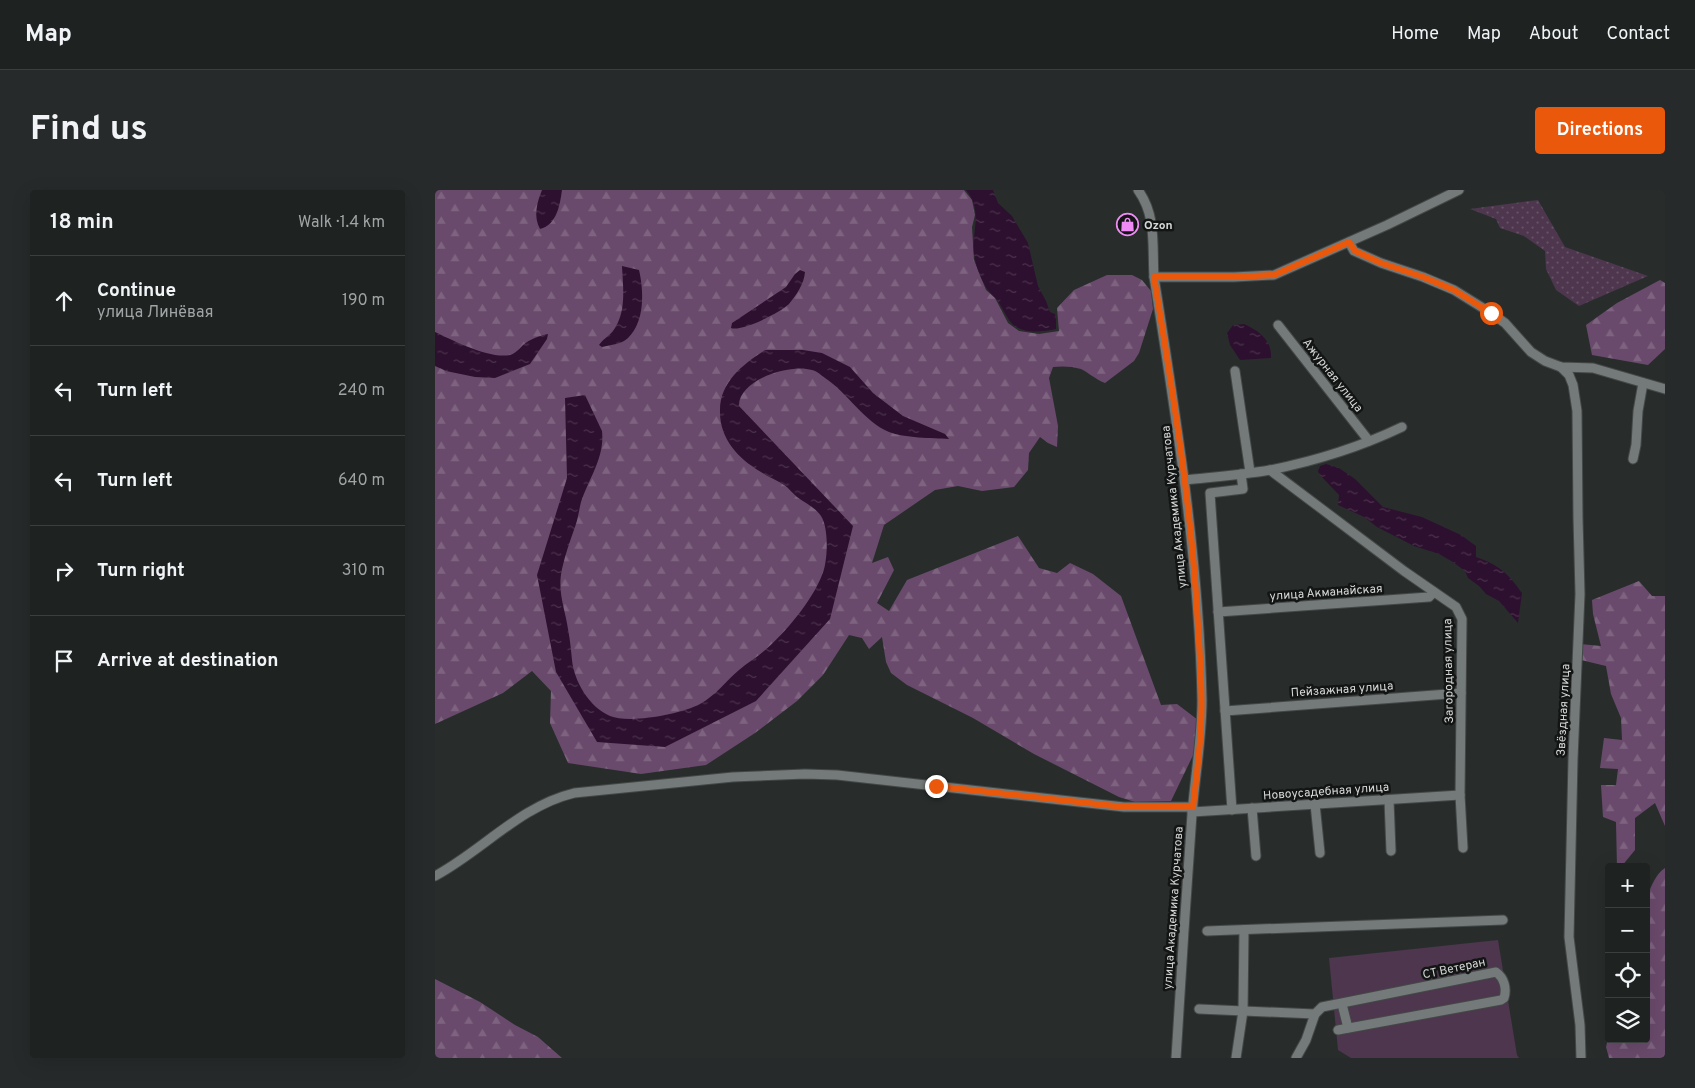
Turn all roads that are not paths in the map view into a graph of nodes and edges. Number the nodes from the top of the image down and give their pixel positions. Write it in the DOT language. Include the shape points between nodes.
graph roads {
  1 [pos="1139,190"];
  2 [pos="1459,190"];
  3 [pos="1349,242"];
  4 [pos="1154,277"];
  5 [pos="1278,325"];
  6 [pos="1561,367"];
  7 [pos="1235,371"];
  8 [pos="1643,383"];
  9 [pos="1665,389"];
  10 [pos="1401,427"];
  11 [pos="1369,441"];
  12 [pos="1633,459"];
  13 [pos="1270,470"];
  14 [pos="1246,473"];
  15 [pos="1185,480"];
  16 [pos="1434,592"];
  17 [pos="1218,612"];
  18 [pos="1461,692"];
  19 [pos="1225,711"];
  20 [pos="1461,795"];
  21 [pos="1389,800"];
  22 [pos="1315,804"];
  23 [pos="1252,808"];
  24 [pos="1193,810"];
  25 [pos="1232,810"];
  26 [pos="1463,848"];
  27 [pos="1391,851"];
  28 [pos="1320,853"];
  29 [pos="1256,856"];
  30 [pos="435,876"];
  31 [pos="1503,920"];
  32 [pos="1244,930"];
  33 [pos="1207,931"];
  34 [pos="1342,1004"];
  35 [pos="1199,1009"];
  36 [pos="1243,1011"];
  37 [pos="1315,1014"];
  38 [pos="1349,1028"];
  39 [pos="1338,1030"];
  40 [pos="1176,1058"];
  41 [pos="1236,1058"];
  42 [pos="1296,1058"];
  43 [pos="1581,1058"];
  1 -- 4 [label="street, улица Академика Курчатова" via="1148,205 1151,219"];
  2 -- 3 [label="street"];
  3 -- 4 [label="street" via="1274,275"];
  3 -- 6 [label="street" via="1355,251 1381,263 1454,290 1505,323 1531,352"];
  4 -- 15 [label="street, улица Академика Курчатова"];
  5 -- 11 [label="street, Ажурная улица"];
  6 -- 8 [label="street" via="1593,368"];
  6 -- 43 [label="street, Звёздная улица" via="1573,385 1577,411 1580,594 1569,937"];
  7 -- 14 [label="street"];
  8 -- 9 [label="street"];
  8 -- 12 [label="street"];
  10 -- 11 [label="street"];
  11 -- 13 [label="street"];
  13 -- 14 [label="street"];
  13 -- 16 [label="street, Загородная улица"];
  14 -- 15 [label="street"];
  14 -- 17 [label="street" via="1243,489 1210,493"];
  15 -- 24 [label="street, улица Академика Курчатова" via="1202,699"];
  16 -- 17 [label="street, улица Акманайская" via="1429,596"];
  16 -- 18 [label="street, Загородная улица" via="1455,608 1462,619"];
  17 -- 19 [label="street"];
  18 -- 19 [label="street, Пейзажная улица"];
  18 -- 20 [label="street, Загородная улица"];
  19 -- 25 [label="street"];
  20 -- 21 [label="street, Новоусадебная улица"];
  20 -- 26 [label="street, Загородная улица"];
  21 -- 22 [label="street, Новоусадебная улица"];
  21 -- 27 [label="street"];
  22 -- 23 [label="street, Новоусадебная улица"];
  22 -- 28 [label="street"];
  23 -- 25 [label="street, Новоусадебная улица"];
  23 -- 29 [label="street"];
  24 -- 25 [label="street, Новоусадебная улица"];
  24 -- 30 [label="street, Новоусадебная улица" via="1124,807 837,774 733,777 559,796 525,814"];
  24 -- 40 [label="street, улица Академика Курчатова"];
  31 -- 32 [label="street"];
  32 -- 33 [label="street"];
  32 -- 36 [label="street"];
  34 -- 37 [label="street, СТ Ветеран" via="1322,1007"];
  34 -- 38 [label="street"];
  34 -- 38 [label="street, СТ Ветеран" via="1496,972 1503,980 1505,994 1501,1000"];
  35 -- 36 [label="street"];
  36 -- 37 [label="street"];
  36 -- 41 [label="street"];
  37 -- 42 [label="street"];
  38 -- 39 [label="street, СТ Ветеран"];
}
